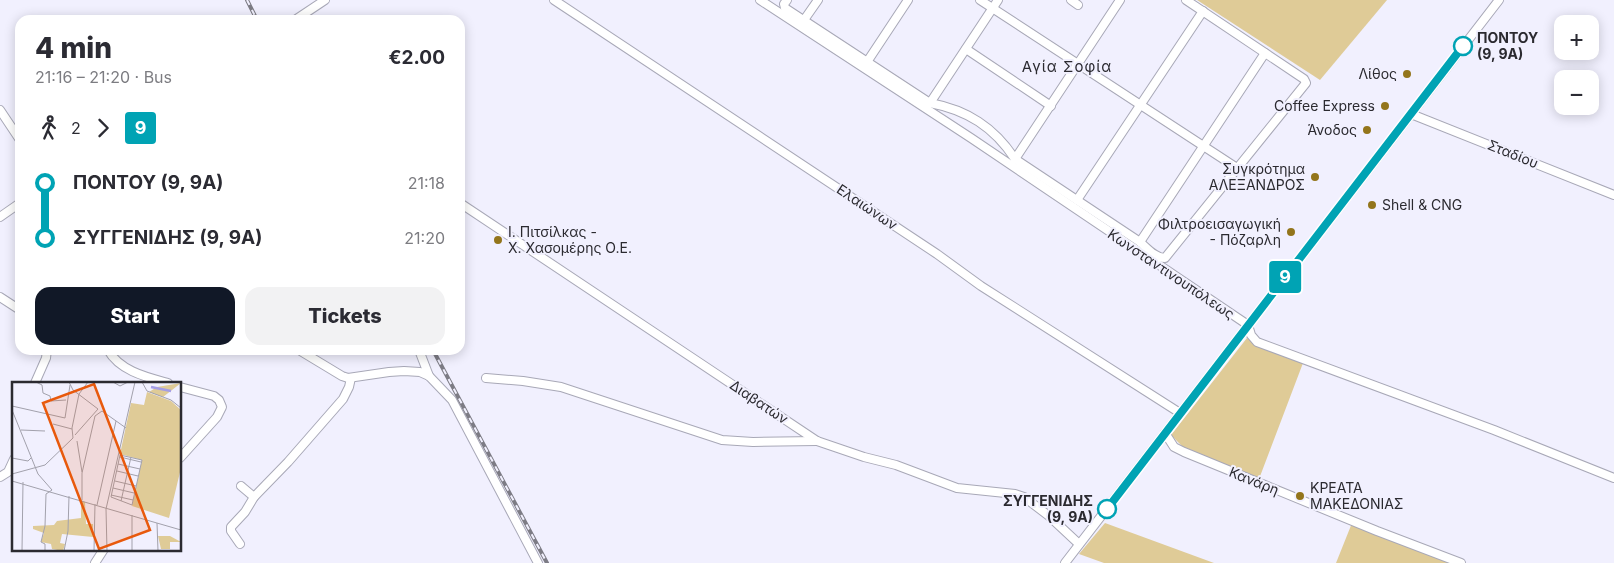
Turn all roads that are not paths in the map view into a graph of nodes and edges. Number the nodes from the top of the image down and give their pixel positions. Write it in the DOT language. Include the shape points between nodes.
graph roads {
  1 [pos="325,0"];
  2 [pos="554,0"];
  3 [pos="760,0"];
  4 [pos="787,0"];
  5 [pos="818,0"];
  6 [pos="908,0"];
  7 [pos="980,0"];
  8 [pos="998,0"];
  9 [pos="1071,0"];
  10 [pos="1120,0"];
  11 [pos="1186,0"];
  12 [pos="1499,0"];
  13 [pos="1078,5"];
  14 [pos="993,8"];
  15 [pos="1202,11"];
  16 [pos="302,15"];
  17 [pos="804,20"];
  18 [pos="966,49"];
  19 [pos="1265,53"];
  20 [pos="867,62"];
  21 [pos="1077,64"];
  22 [pos="930,103"];
  23 [pos="1140,105"];
  24 [pos="1051,106"];
  25 [pos="0,110"];
  26 [pos="1411,114"];
  27 [pos="981,124"];
  28 [pos="15,132"];
  29 [pos="972,138"];
  30 [pos="1204,146"];
  31 [pos="1015,159"];
  32 [pos="1237,168"];
  33 [pos="1614,195"];
  34 [pos="1077,200"];
  35 [pos="15,206"];
  36 [pos="465,206"];
  37 [pos="0,217"];
  38 [pos="1140,242"];
  39 [pos="0,297"];
  40 [pos="15,307"];
  41 [pos="1248,325"];
  42 [pos="46,355"];
  43 [pos="112,355"];
  44 [pos="307,355"];
  45 [pos="421,355"];
  46 [pos="429,376"];
  47 [pos="351,378"];
  48 [pos="486,378"];
  49 [pos="35,382"];
  50 [pos="164,382"];
  51 [pos="181,386"];
  52 [pos="1180,413"];
  53 [pos="1165,433"];
  54 [pos="818,441"];
  55 [pos="181,457"];
  56 [pos="12,463"];
  57 [pos="0,478"];
  58 [pos="1614,478"];
  59 [pos="242,486"];
  60 [pos="254,497"];
  61 [pos="240,544"];
  62 [pos="1079,544"];
  63 [pos="103,550"];
  64 [pos="95,563"];
  65 [pos="538,563"];
  66 [pos="1065,563"];
  67 [pos="1461,563"];
  1 -- 16 [label="street"];
  2 -- 52 [label="street, Ελαιώνων" via="929,248 981,286"];
  3 -- 29 [label="street, Κωνσταντινουπόλεως"];
  4 -- 17 [label="street" via="785,8"];
  5 -- 17 [label="street"];
  6 -- 20 [label="street"];
  7 -- 14 [label="street"];
  8 -- 14 [label="street"];
  9 -- 13 [label="street"];
  10 -- 21 [label="street"];
  11 -- 15 [label="street"];
  12 -- 26 [label="street"];
  14 -- 18 [label="street"];
  14 -- 21 [label="street"];
  15 -- 19 [label="street"];
  15 -- 23 [label="street"];
  17 -- 20 [label="street"];
  18 -- 22 [label="street"];
  18 -- 24 [label="street"];
  19 -- 30 [label="street"];
  19 -- 32 [label="street" via="1306,82"];
  20 -- 22 [label="street"];
  21 -- 23 [label="street"];
  21 -- 24 [label="street"];
  22 -- 27 [label="street" via="956,109"];
  23 -- 30 [label="street"];
  23 -- 34 [label="street"];
  24 -- 31 [label="street"];
  25 -- 28 [label="street"];
  26 -- 33 [label="street, Σταδίου"];
  26 -- 41 [label="street"];
  27 -- 29 [label="street"];
  27 -- 31 [label="street" via="1002,140"];
  29 -- 41 [label="street, Κωνσταντινουπόλεως"];
  30 -- 32 [label="street"];
  30 -- 38 [label="street"];
  31 -- 34 [label="street"];
  32 -- 38 [label="street" via="1165,258 1158,258"];
  34 -- 38 [label="street"];
  35 -- 37 [label="street"];
  36 -- 54 [label="street, Διαβατών"];
  39 -- 40 [label="street"];
  41 -- 52 [label="street"];
  41 -- 58 [label="street, Κωνσταντινουπόλεως" via="1258,342"];
  42 -- 49 [label="street"];
  43 -- 50 [label="street" via="129,369"];
  44 -- 47 [label="street"];
  45 -- 46 [label="street"];
  46 -- 47 [label="street" via="404,371"];
  46 -- 65 [label="street" via="452,400"];
  47 -- 60 [label="street" via="343,399"];
  48 -- 54 [label="street" via="561,387 722,440"];
  51 -- 55 [label="street" via="214,396 222,407"];
  52 -- 53 [label="street"];
  53 -- 62 [label="street"];
  53 -- 67 [label="street, Κανάρη" via="1174,447 1184,452"];
  54 -- 62 [label="street, Διαβατών" via="957,488 1024,497"];
  56 -- 57 [label="street"];
  59 -- 60 [label="street"];
  60 -- 61 [label="street" via="231,529"];
  62 -- 66 [label="street"];
  63 -- 64 [label="street"];
}
